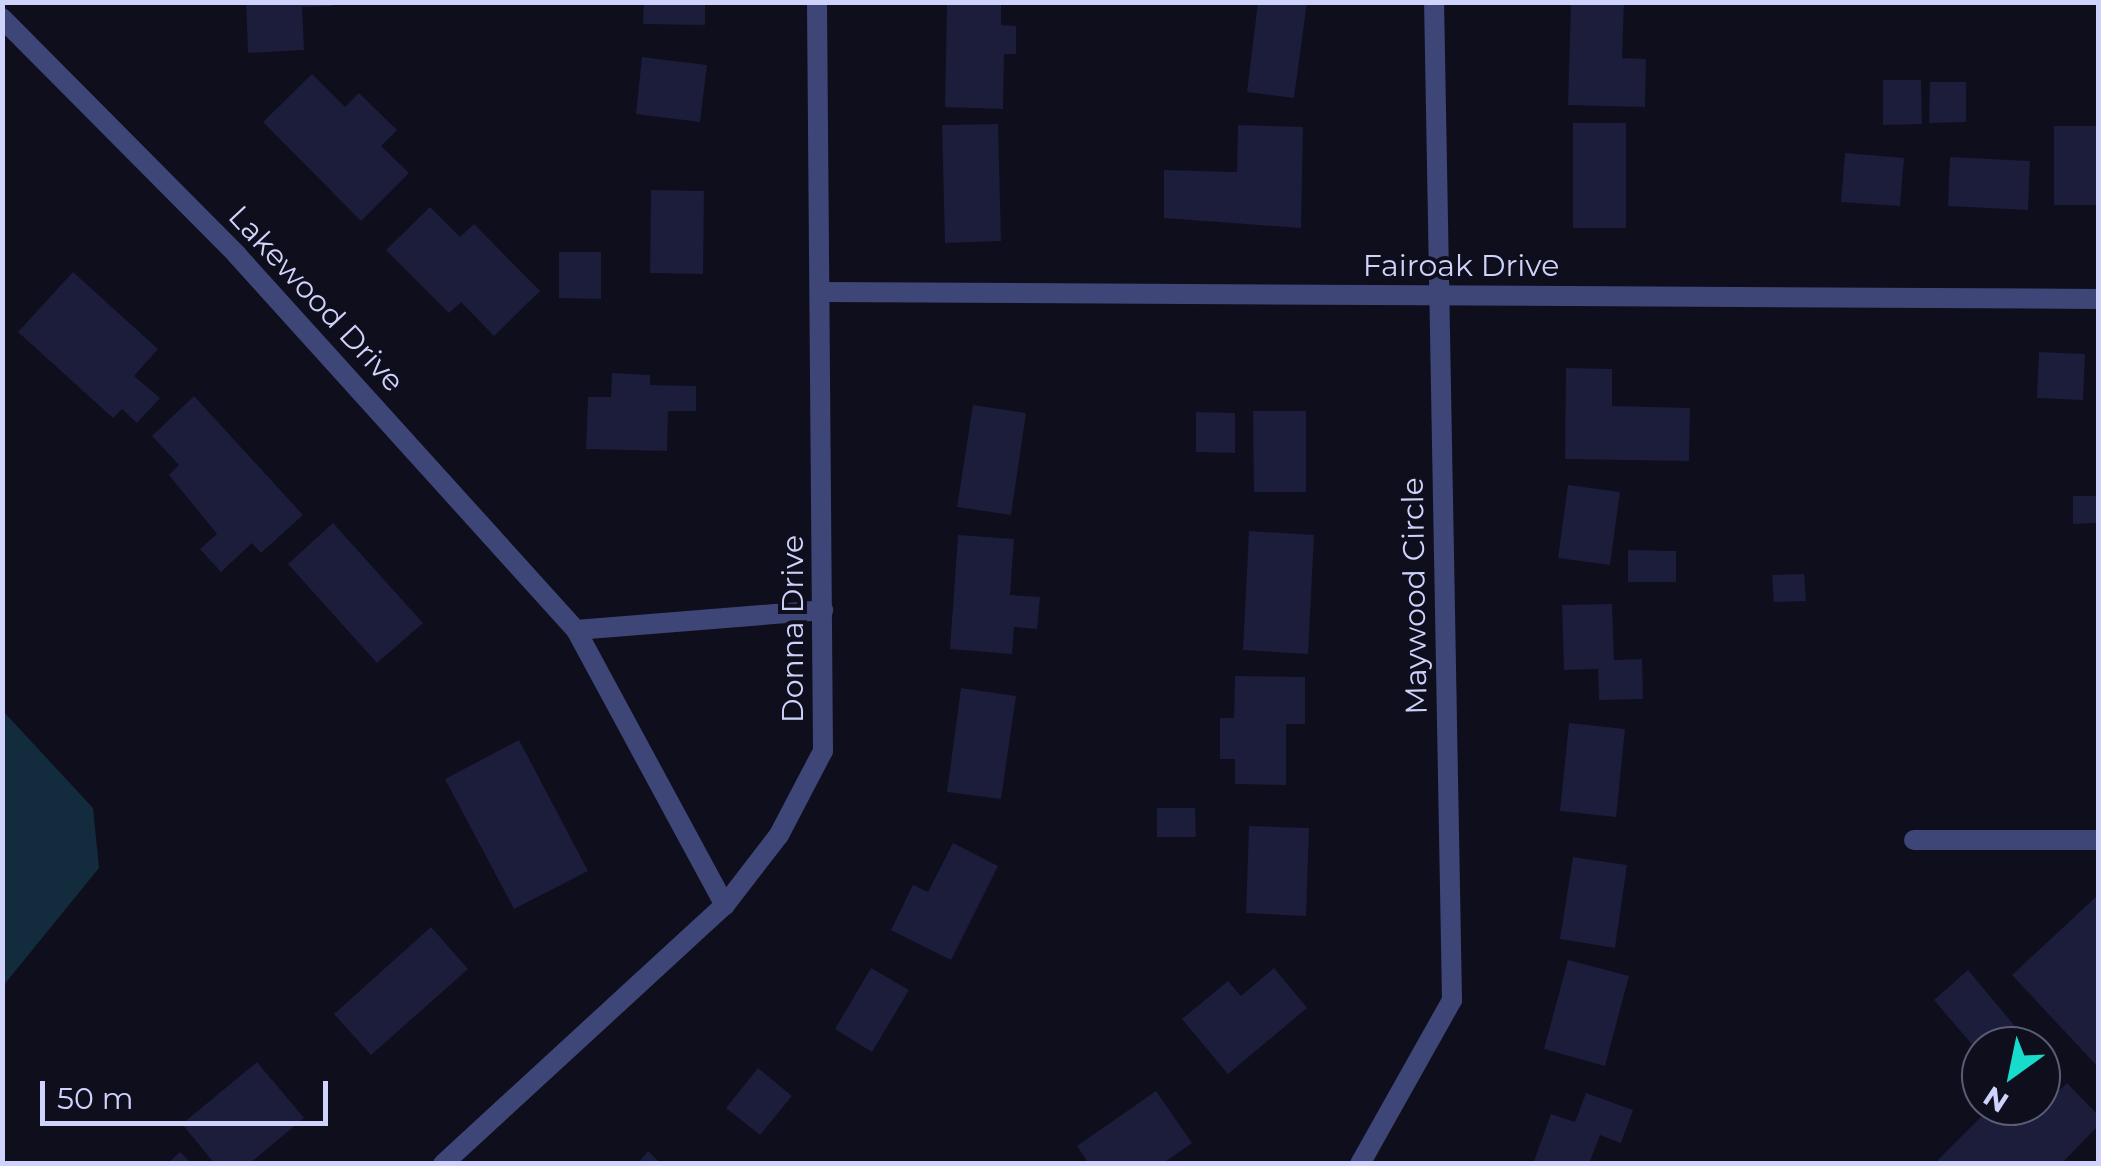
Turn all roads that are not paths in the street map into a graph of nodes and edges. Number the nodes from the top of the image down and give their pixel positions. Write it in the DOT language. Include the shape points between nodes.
graph roads {
  1 [pos="817,2"];
  2 [pos="1434,2"];
  3 [pos="2,18"];
  4 [pos="822,292"];
  5 [pos="1439,296"];
  6 [pos="2098,298"];
  7 [pos="823,610"];
  8 [pos="576,630"];
  9 [pos="1914,840"];
  10 [pos="2098,840"];
  11 [pos="725,905"];
  12 [pos="444,1164"];
  13 [pos="1360,1164"];
  1 -- 4 [label="street, Donna Drive"];
  2 -- 5 [label="street, Maywood Circle"];
  3 -- 8 [label="street, Lakewood Drive" via="237,255"];
  4 -- 5 [label="street, Fairoak Drive"];
  4 -- 7 [label="street, Donna Drive"];
  5 -- 6 [label="street, Fairoak Drive"];
  5 -- 13 [label="street, Maywood Circle" via="1452,1000"];
  7 -- 8 [label="street"];
  7 -- 11 [label="street, Donna Drive" via="823,752 780,835"];
  8 -- 11 [label="street, Lakewood Drive"];
  9 -- 10 [label="street"];
  11 -- 12 [label="street, Donna Drive"];
}
